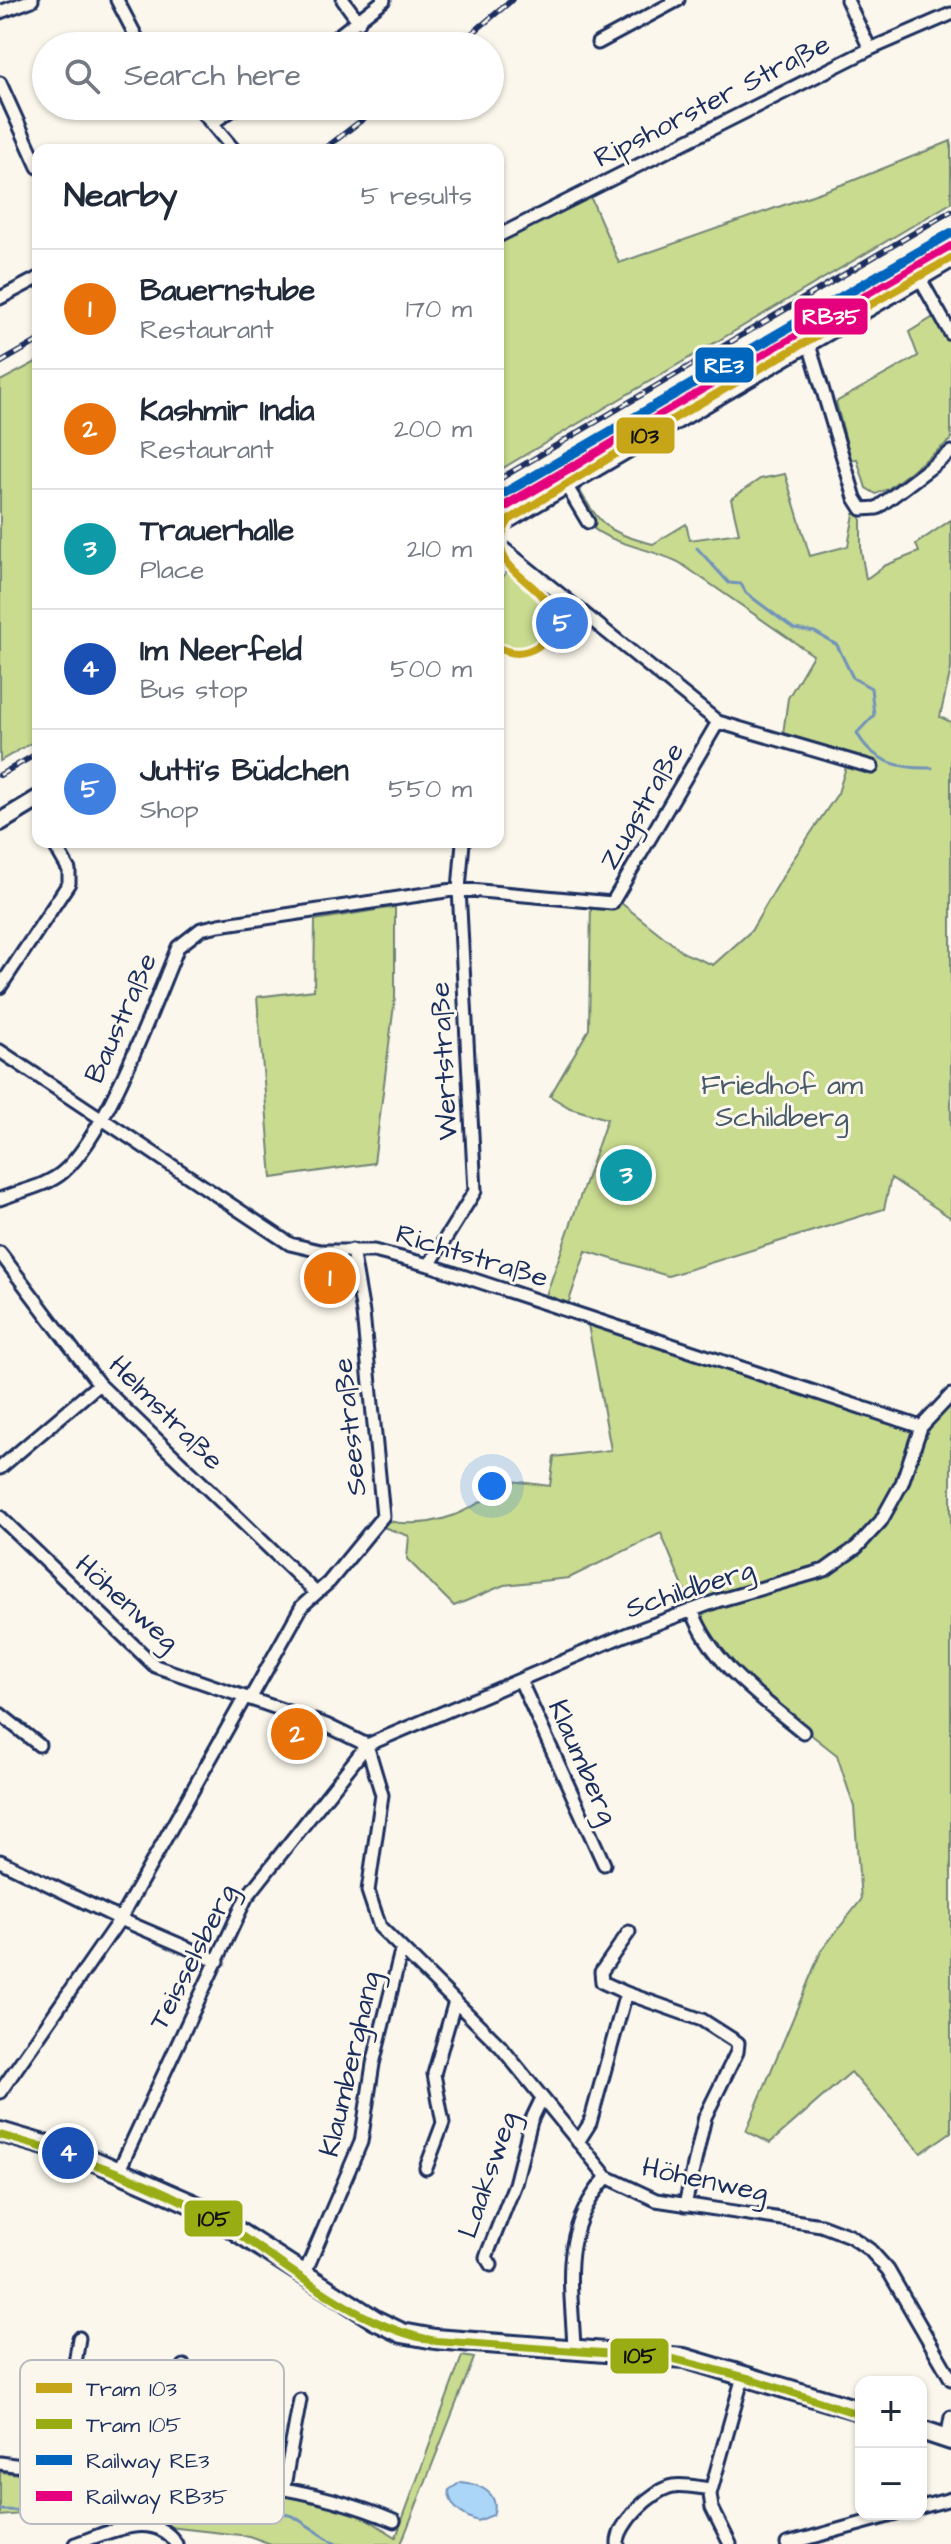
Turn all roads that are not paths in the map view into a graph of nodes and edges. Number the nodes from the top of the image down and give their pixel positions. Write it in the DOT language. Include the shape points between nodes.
graph roads {
  1 [pos="32,0"];
  2 [pos="117,0"];
  3 [pos="343,0"];
  4 [pos="384,0"];
  5 [pos="678,0"];
  6 [pos="847,0"];
  7 [pos="0,12"];
  8 [pos="951,14"];
  9 [pos="359,22"];
  10 [pos="134,32"];
  11 [pos="345,32"];
  12 [pos="598,43"];
  13 [pos="870,49"];
  14 [pos="0,83"];
  15 [pos="6,110"];
  16 [pos="217,120"];
  17 [pos="214,122"];
  18 [pos="230,144"];
  19 [pos="32,156"];
  20 [pos="504,233"];
  21 [pos="951,259"];
  22 [pos="919,277"];
  23 [pos="32,281"];
  24 [pos="0,298"];
  25 [pos="951,334"];
  26 [pos="808,341"];
  27 [pos="951,452"];
  28 [pos="566,485"];
  29 [pos="504,521"];
  30 [pos="588,522"];
  31 [pos="504,549"];
  32 [pos="718,722"];
  33 [pos="872,767"];
  34 [pos="32,808"];
  35 [pos="0,822"];
  36 [pos="56,848"];
  37 [pos="462,848"];
  38 [pos="459,889"];
  39 [pos="0,987"];
  40 [pos="0,1051"];
  41 [pos="101,1118"];
  42 [pos="0,1199"];
  43 [pos="352,1250"];
  44 [pos="0,1253"];
  45 [pos="429,1265"];
  46 [pos="99,1384"];
  47 [pos="951,1395"];
  48 [pos="921,1427"];
  49 [pos="0,1468"];
  50 [pos="0,1517"];
  51 [pos="315,1592"];
  52 [pos="692,1610"];
  53 [pos="520,1680"];
  54 [pos="247,1698"];
  55 [pos="0,1714"];
  56 [pos="803,1732"];
  57 [pos="39,1745"];
  58 [pos="367,1745"];
  59 [pos="0,1861"];
  60 [pos="604,1864"];
  61 [pos="120,1919"];
  62 [pos="629,1932"];
  63 [pos="401,1951"];
  64 [pos="218,1961"];
  65 [pos="626,1993"];
  66 [pos="455,2001"];
  67 [pos="0,2092"];
  68 [pos="542,2098"];
  69 [pos="0,2132"];
  70 [pos="578,2142"];
  71 [pos="426,2168"];
  72 [pos="119,2170"];
  73 [pos="607,2177"];
  74 [pos="685,2205"];
  75 [pos="491,2265"];
  76 [pos="304,2275"];
  77 [pos="79,2338"];
  78 [pos="574,2347"];
  79 [pos="951,2352"];
  80 [pos="76,2360"];
  81 [pos="944,2362"];
  82 [pos="744,2373"];
  83 [pos="951,2379"];
  84 [pos="300,2400"];
  85 [pos="855,2409"];
  86 [pos="951,2417"];
  87 [pos="927,2432"];
  88 [pos="949,2439"];
  89 [pos="0,2463"];
  90 [pos="20,2466"];
  91 [pos="284,2486"];
  92 [pos="711,2489"];
  93 [pos="951,2499"];
  94 [pos="927,2505"];
  95 [pos="874,2520"];
  96 [pos="394,2521"];
  97 [pos="75,2544"];
  98 [pos="176,2544"];
  99 [pos="618,2544"];
  100 [pos="730,2544"];
  101 [pos="787,2544"];
  1 -- 7 [label="street"];
  2 -- 10 [label="street"];
  3 -- 9 [label="street"];
  4 -- 9 [label="street"];
  5 -- 12 [label="street"];
  6 -- 13 [label="street"];
  8 -- 13 [label="street, Ripshorster Straße"];
  9 -- 11 [label="street"];
  13 -- 20 [label="street, Ripshorster Straße"];
  14 -- 15 [label="street"];
  15 -- 19 [label="street"];
  16 -- 17 [label="street"];
  17 -- 18 [label="street"];
  21 -- 22 [label="main road"];
  22 -- 25 [label="street"];
  22 -- 26 [label="main road"];
  23 -- 24 [label="street"];
  26 -- 27 [label="street" via="862,509 877,508"];
  26 -- 28 [label="main road"];
  28 -- 29 [label="main road"];
  28 -- 30 [label="street"];
  31 -- 32 [label="street, Zugstraße"];
  32 -- 33 [label="street, Zugstraße"];
  32 -- 38 [label="street, Zugstraße" via="615,902"];
  34 -- 35 [label="main road"];
  36 -- 39 [label="street" via="69,870 69,883"];
  37 -- 38 [label="street, Wertstraße"];
  38 -- 41 [label="street, Baustraße" via="219,925 188,937 178,947"];
  38 -- 45 [label="street, Wertstraße" via="475,1191"];
  40 -- 41 [label="street, Richtstraße"];
  41 -- 42 [label="street, Baustraße" via="62,1173"];
  41 -- 43 [label="street, Richtstraße" via="290,1244 320,1251"];
  43 -- 45 [label="street, Richtstraße"];
  43 -- 51 [label="street, Seestraße" via="383,1516"];
  44 -- 46 [label="street, Helmstraße"];
  45 -- 48 [label="street, Richtstraße"];
  46 -- 49 [label="street"];
  46 -- 51 [label="street, Helmstraße"];
  47 -- 48 [label="street, Schildberg"];
  48 -- 52 [label="street, Schildberg" via="893,1503 850,1553 812,1575"];
  50 -- 54 [label="street, Höhenweg" via="155,1666"];
  51 -- 54 [label="street, Seestraße"];
  52 -- 53 [label="street, Schildberg"];
  52 -- 56 [label="street" via="729,1671"];
  53 -- 58 [label="street, Schildberg"];
  53 -- 60 [label="street, Klaumberg"];
  54 -- 58 [label="street, Höhenweg"];
  54 -- 61 [label="street, Seestraße"];
  55 -- 57 [label="street"];
  58 -- 63 [label="street, Höhenweg" via="382,1795 369,1900 380,1927"];
  58 -- 64 [label="street, Teisselsberg" via="246,1898"];
  59 -- 61 [label="street"];
  61 -- 64 [label="street"];
  61 -- 67 [label="street, Seestraße"];
  62 -- 65 [label="street" via="600,1977"];
  63 -- 66 [label="street, Höhenweg"];
  63 -- 76 [label="street, Klaumberghang" via="373,2064 361,2142"];
  64 -- 72 [label="street, Teisselsberg"];
  65 -- 70 [label="street" via="590,2123"];
  65 -- 74 [label="street" via="702,2020 738,2043 705,2117"];
  66 -- 68 [label="street, Höhenweg"];
  66 -- 71 [label="street" via="434,2074 443,2123"];
  68 -- 70 [label="street, Höhenweg"];
  68 -- 75 [label="street, Laaksweg" via="486,2257"];
  69 -- 72 [label="main road"];
  70 -- 73 [label="street, Höhenweg"];
  72 -- 76 [label="main road" via="199,2207"];
  73 -- 74 [label="street, Höhenweg" via="644,2196"];
  73 -- 78 [label="street" via="586,2207 571,2245"];
  74 -- 81 [label="street, Höhenweg" via="821,2225 858,2241 888,2270"];
  76 -- 78 [label="main road" via="402,2333"];
  77 -- 80 [label="street"];
  78 -- 82 [label="main road" via="684,2358"];
  79 -- 81 [label="street"];
  81 -- 83 [label="street, Höhenweg"];
  82 -- 85 [label="main road"];
  82 -- 92 [label="street"];
  84 -- 91 [label="street"];
  86 -- 88 [label="street"];
  87 -- 88 [label="main road"];
  89 -- 90 [label="street"];
  91 -- 96 [label="street"];
  92 -- 99 [label="street" via="677,2485 658,2491 620,2531"];
  92 -- 100 [label="street" via="710,2503"];
  93 -- 94 [label="street"];
  95 -- 101 [label="street"];
  97 -- 98 [label="street" via="145,2524 166,2532"];
}
